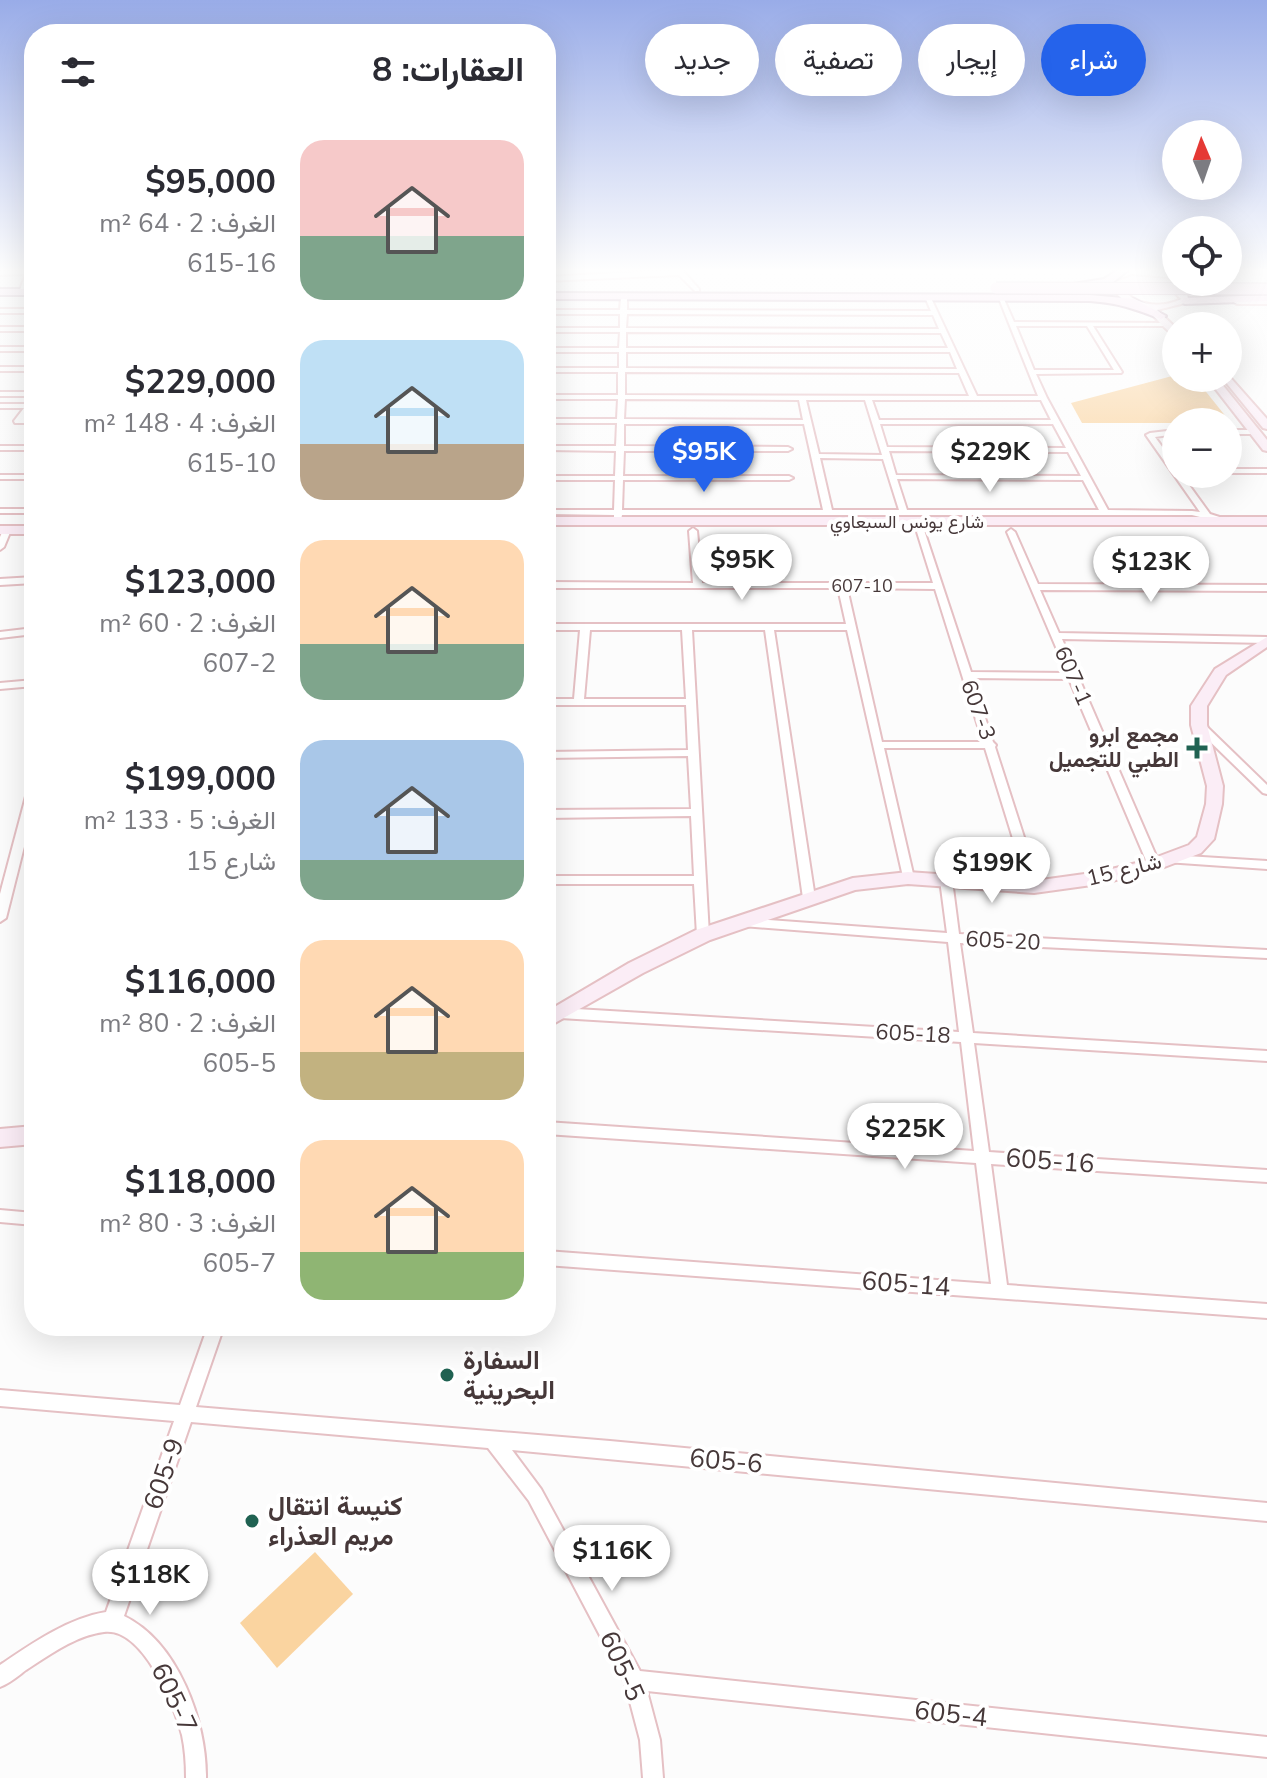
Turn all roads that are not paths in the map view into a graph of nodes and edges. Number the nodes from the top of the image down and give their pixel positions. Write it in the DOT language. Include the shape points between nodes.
graph roads {
  1 [pos="622,353"];
  2 [pos="954,353"];
  3 [pos="1026,353"];
  4 [pos="1107,353"];
  5 [pos="0,369"];
  6 [pos="24,369"];
  7 [pos="556,370"];
  8 [pos="621,370"];
  9 [pos="962,371"];
  10 [pos="1034,372"];
  11 [pos="1223,392"];
  12 [pos="1242,392"];
  13 [pos="5,394"];
  14 [pos="556,397"];
  15 [pos="621,397"];
  16 [pos="802,397"];
  17 [pos="868,398"];
  18 [pos="974,398"];
  19 [pos="1043,398"];
  20 [pos="0,405"];
  21 [pos="24,406"];
  22 [pos="1261,412"];
  23 [pos="556,421"];
  24 [pos="620,421"];
  25 [pos="807,422"];
  26 [pos="876,422"];
  27 [pos="1056,422"];
  28 [pos="1267,426"];
  29 [pos="1242,432"];
  30 [pos="1255,432"];
  31 [pos="1162,434"];
  32 [pos="0,448"];
  33 [pos="24,448"];
  34 [pos="556,448"];
  35 [pos="1267,448"];
  36 [pos="619,449"];
  37 [pos="788,449"];
  38 [pos="1071,450"];
  39 [pos="1162,452"];
  40 [pos="885,453"];
  41 [pos="815,456"];
  42 [pos="1242,471"];
  43 [pos="1267,471"];
  44 [pos="0,477"];
  45 [pos="24,477"];
  46 [pos="893,477"];
  47 [pos="556,478"];
  48 [pos="619,478"];
  49 [pos="789,478"];
  50 [pos="1086,478"];
  51 [pos="1187,488"];
  52 [pos="0,511"];
  53 [pos="24,511"];
  54 [pos="828,512"];
  55 [pos="556,513"];
  56 [pos="904,513"];
  57 [pos="1105,513"];
  58 [pos="1206,515"];
  59 [pos="618,516"];
  60 [pos="556,520"];
  61 [pos="24,521"];
  62 [pos="1267,521"];
  63 [pos="1231,522"];
  64 [pos="2,526"];
  65 [pos="24,529"];
  66 [pos="556,531"];
  67 [pos="693,531"];
  68 [pos="921,532"];
  69 [pos="1011,532"];
  70 [pos="1267,533"];
  71 [pos="0,547"];
  72 [pos="24,581"];
  73 [pos="0,582"];
  74 [pos="556,585"];
  75 [pos="698,585"];
  76 [pos="842,586"];
  77 [pos="938,586"];
  78 [pos="1036,587"];
  79 [pos="1267,588"];
  80 [pos="556,627"];
  81 [pos="687,627"];
  82 [pos="769,627"];
  83 [pos="851,627"];
  84 [pos="585,628"];
  85 [pos="24,632"];
  86 [pos="0,635"];
  87 [pos="1055,636"];
  88 [pos="1267,640"];
  89 [pos="965,675"];
  90 [pos="1073,676"];
  91 [pos="24,684"];
  92 [pos="0,686"];
  93 [pos="556,702"];
  94 [pos="579,702"];
  95 [pos="691,702"];
  96 [pos="1199,725"];
  97 [pos="878,745"];
  98 [pos="991,745"];
  99 [pos="693,753"];
  100 [pos="556,755"];
  101 [pos="1267,791"];
  102 [pos="697,812"];
  103 [pos="556,814"];
  104 [pos="24,817"];
  105 [pos="1162,862"];
  106 [pos="1267,865"];
  107 [pos="6,874"];
  108 [pos="908,878"];
  109 [pos="556,880"];
  110 [pos="701,880"];
  111 [pos="946,880"];
  112 [pos="1034,887"];
  113 [pos="809,898"];
  114 [pos="0,918"];
  115 [pos="740,922"];
  116 [pos="703,935"];
  117 [pos="954,938"];
  118 [pos="1267,954"];
  119 [pos="556,1015"];
  120 [pos="556,1017"];
  121 [pos="967,1037"];
  122 [pos="1267,1056"];
  123 [pos="556,1129"];
  124 [pos="24,1136"];
  125 [pos="0,1138"];
  126 [pos="982,1156"];
  127 [pos="1267,1176"];
  128 [pos="0,1216"];
  129 [pos="24,1218"];
  130 [pos="556,1259"];
  131 [pos="1000,1291"];
  132 [pos="1267,1311"];
  133 [pos="212,1336"];
  134 [pos="2,1399"];
  135 [pos="185,1413"];
  136 [pos="493,1440"];
  137 [pos="1267,1512"];
  138 [pos="113,1621"];
  139 [pos="0,1677"];
  140 [pos="634,1680"];
  141 [pos="1267,1747"];
  142 [pos="196,1778"];
  143 [pos="653,1778"];
  1 -- 8 [label="street"];
  2 -- 9 [label="street"];
  3 -- 10 [label="street"];
  4 -- 10 [label="street" via="1119,372"];
  5 -- 6 [label="street"];
  7 -- 8 [label="street"];
  8 -- 9 [label="street"];
  8 -- 15 [label="street"];
  9 -- 18 [label="street"];
  10 -- 19 [label="street"];
  11 -- 30 [label="main road"];
  12 -- 22 [label="main road"];
  13 -- 20 [label="street"];
  14 -- 15 [label="street"];
  15 -- 16 [label="street"];
  15 -- 24 [label="street"];
  16 -- 17 [label="street"];
  16 -- 25 [label="street"];
  17 -- 18 [label="street"];
  17 -- 26 [label="street"];
  18 -- 19 [label="street"];
  19 -- 27 [label="street"];
  20 -- 21 [label="street"];
  22 -- 28 [label="main road"];
  23 -- 24 [label="street"];
  24 -- 25 [label="street"];
  24 -- 36 [label="street"];
  25 -- 41 [label="street"];
  26 -- 27 [label="street"];
  26 -- 40 [label="street"];
  27 -- 38 [label="street"];
  29 -- 30 [label="street"];
  30 -- 35 [label="main road"];
  31 -- 39 [label="street" via="1150,435"];
  32 -- 33 [label="street"];
  34 -- 36 [label="street"];
  36 -- 37 [label="street"];
  36 -- 48 [label="street"];
  38 -- 40 [label="street"];
  38 -- 50 [label="street"];
  40 -- 41 [label="street"];
  40 -- 46 [label="street"];
  41 -- 54 [label="street"];
  42 -- 43 [label="street"];
  44 -- 45 [label="street"];
  46 -- 50 [label="street"];
  46 -- 56 [label="street"];
  47 -- 48 [label="street"];
  48 -- 49 [label="street"];
  48 -- 59 [label="street"];
  50 -- 57 [label="street"];
  51 -- 58 [label="street"];
  52 -- 53 [label="street"];
  54 -- 56 [label="street"];
  54 -- 59 [label="street"];
  55 -- 59 [label="street"];
  56 -- 57 [label="street"];
  57 -- 58 [label="street"];
  58 -- 63 [label="street"];
  59 -- 60 [label="main road, شارع يونس السبعاوي"];
  59 -- 63 [label="main road, شارع يونس السبعاوي"];
  61 -- 64 [label="main road"];
  62 -- 63 [label="main road, شارع يونس السبعاوي"];
  64 -- 65 [label="main road"];
  64 -- 71 [label="street"];
  66 -- 67 [label="main road, شارع يونس السبعاوي"];
  67 -- 68 [label="main road, شارع يونس السبعاوي"];
  67 -- 75 [label="street"];
  68 -- 69 [label="main road, شارع يونس السبعاوي"];
  68 -- 77 [label="street, 607-3"];
  69 -- 70 [label="main road, شارع يونس السبعاوي"];
  69 -- 78 [label="street, 607-1"];
  72 -- 73 [label="street"];
  74 -- 75 [label="street, 607-10"];
  75 -- 76 [label="street, 607-10"];
  76 -- 77 [label="street, 607-10"];
  76 -- 83 [label="street"];
  77 -- 89 [label="street, 607-3"];
  78 -- 79 [label="street"];
  78 -- 87 [label="street, 607-1"];
  80 -- 84 [label="street"];
  81 -- 82 [label="street"];
  81 -- 84 [label="street"];
  81 -- 95 [label="street"];
  82 -- 83 [label="street"];
  82 -- 113 [label="street"];
  83 -- 97 [label="street"];
  84 -- 94 [label="street"];
  85 -- 86 [label="street"];
  87 -- 88 [label="street"];
  87 -- 90 [label="street, 607-1"];
  88 -- 96 [label="main road" via="1220,672 1199,706"];
  89 -- 90 [label="street"];
  89 -- 98 [label="street, 607-3"];
  90 -- 105 [label="street, 607-1"];
  91 -- 92 [label="street"];
  93 -- 94 [label="street"];
  94 -- 95 [label="street"];
  95 -- 99 [label="street"];
  96 -- 101 [label="street"];
  96 -- 105 [label="main road, شارع 15" via="1215,786 1211,824 1195,849"];
  97 -- 98 [label="street"];
  97 -- 108 [label="street"];
  98 -- 112 [label="street, 607-3"];
  99 -- 100 [label="street"];
  99 -- 102 [label="street"];
  102 -- 103 [label="street"];
  102 -- 110 [label="street"];
  104 -- 107 [label="street"];
  105 -- 106 [label="street"];
  105 -- 112 [label="main road, شارع 15"];
  107 -- 114 [label="street"];
  108 -- 111 [label="main road, شارع 15"];
  108 -- 113 [label="main road, شارع 15" via="853,884"];
  109 -- 110 [label="street"];
  110 -- 116 [label="street"];
  111 -- 112 [label="main road, شارع 15"];
  111 -- 117 [label="street"];
  113 -- 115 [label="main road, شارع 15"];
  115 -- 116 [label="main road, شارع 15"];
  115 -- 117 [label="street, 605-20"];
  116 -- 119 [label="main road, شارع 15"];
  117 -- 118 [label="street, 605-20"];
  117 -- 121 [label="street"];
  120 -- 121 [label="street, 605-18"];
  121 -- 122 [label="street, 605-18"];
  121 -- 126 [label="street"];
  123 -- 126 [label="street, 605-16"];
  124 -- 125 [label="main road"];
  126 -- 127 [label="street, 605-16"];
  126 -- 131 [label="street"];
  128 -- 129 [label="street"];
  130 -- 131 [label="street, 605-14"];
  131 -- 132 [label="street, 605-14"];
  133 -- 135 [label="street, 605-9"];
  134 -- 135 [label="street, 605-6"];
  135 -- 136 [label="street, 605-6"];
  135 -- 138 [label="street, 605-9"];
  136 -- 137 [label="street, 605-6"];
  136 -- 140 [label="street, 605-5" via="535,1495"];
  138 -- 139 [label="street" via="82,1628"];
  138 -- 142 [label="street, 605-7" via="148,1646 175,1688 193,1739"];
  140 -- 141 [label="street, 605-4"];
  140 -- 143 [label="street, 605-5" via="650,1740"];
}
